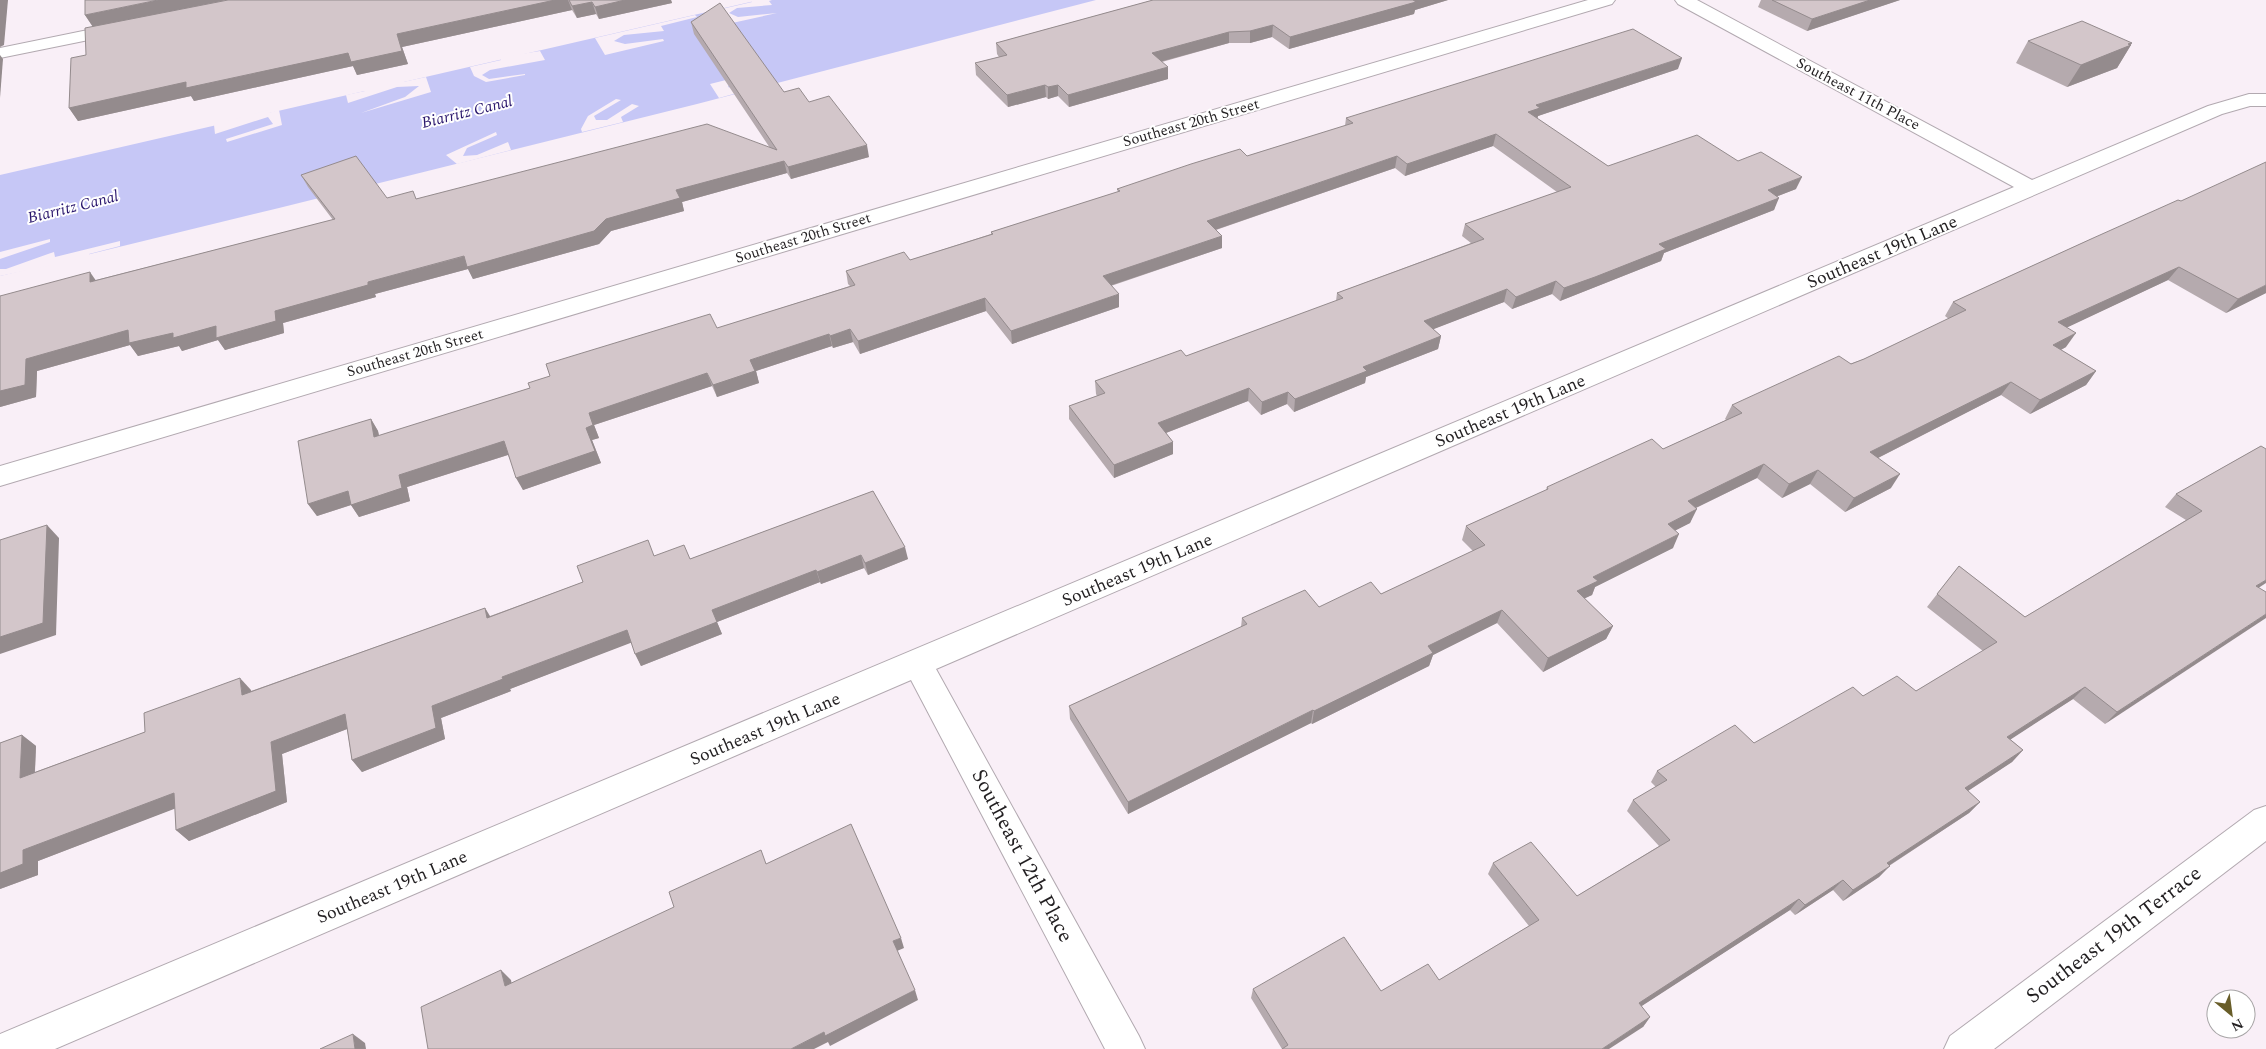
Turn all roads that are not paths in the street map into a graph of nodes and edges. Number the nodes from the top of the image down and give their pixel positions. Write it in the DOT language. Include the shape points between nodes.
graph roads {
  1 [pos="1606,0"];
  2 [pos="1684,0"];
  3 [pos="135,25"];
  4 [pos="0,53"];
  5 [pos="2266,100"];
  6 [pos="2031,188"];
  7 [pos="0,476"];
  8 [pos="918,664"];
  9 [pos="2266,821"];
  10 [pos="10,1049"];
  11 [pos="1126,1049"];
  12 [pos="1962,1049"];
  1 -- 7 [label="street, Southeast 20th Street"];
  2 -- 6 [label="street, Southeast 11th Place"];
  3 -- 4 [label="street"];
  5 -- 6 [label="street, Southeast 19th Lane" via="2249,100 2215,110"];
  6 -- 8 [label="street, Southeast 19th Lane"];
  8 -- 10 [label="street, Southeast 19th Lane"];
  8 -- 11 [label="street, Southeast 12th Place"];
  9 -- 12 [label="street, Southeast 19th Terrace"];
}
